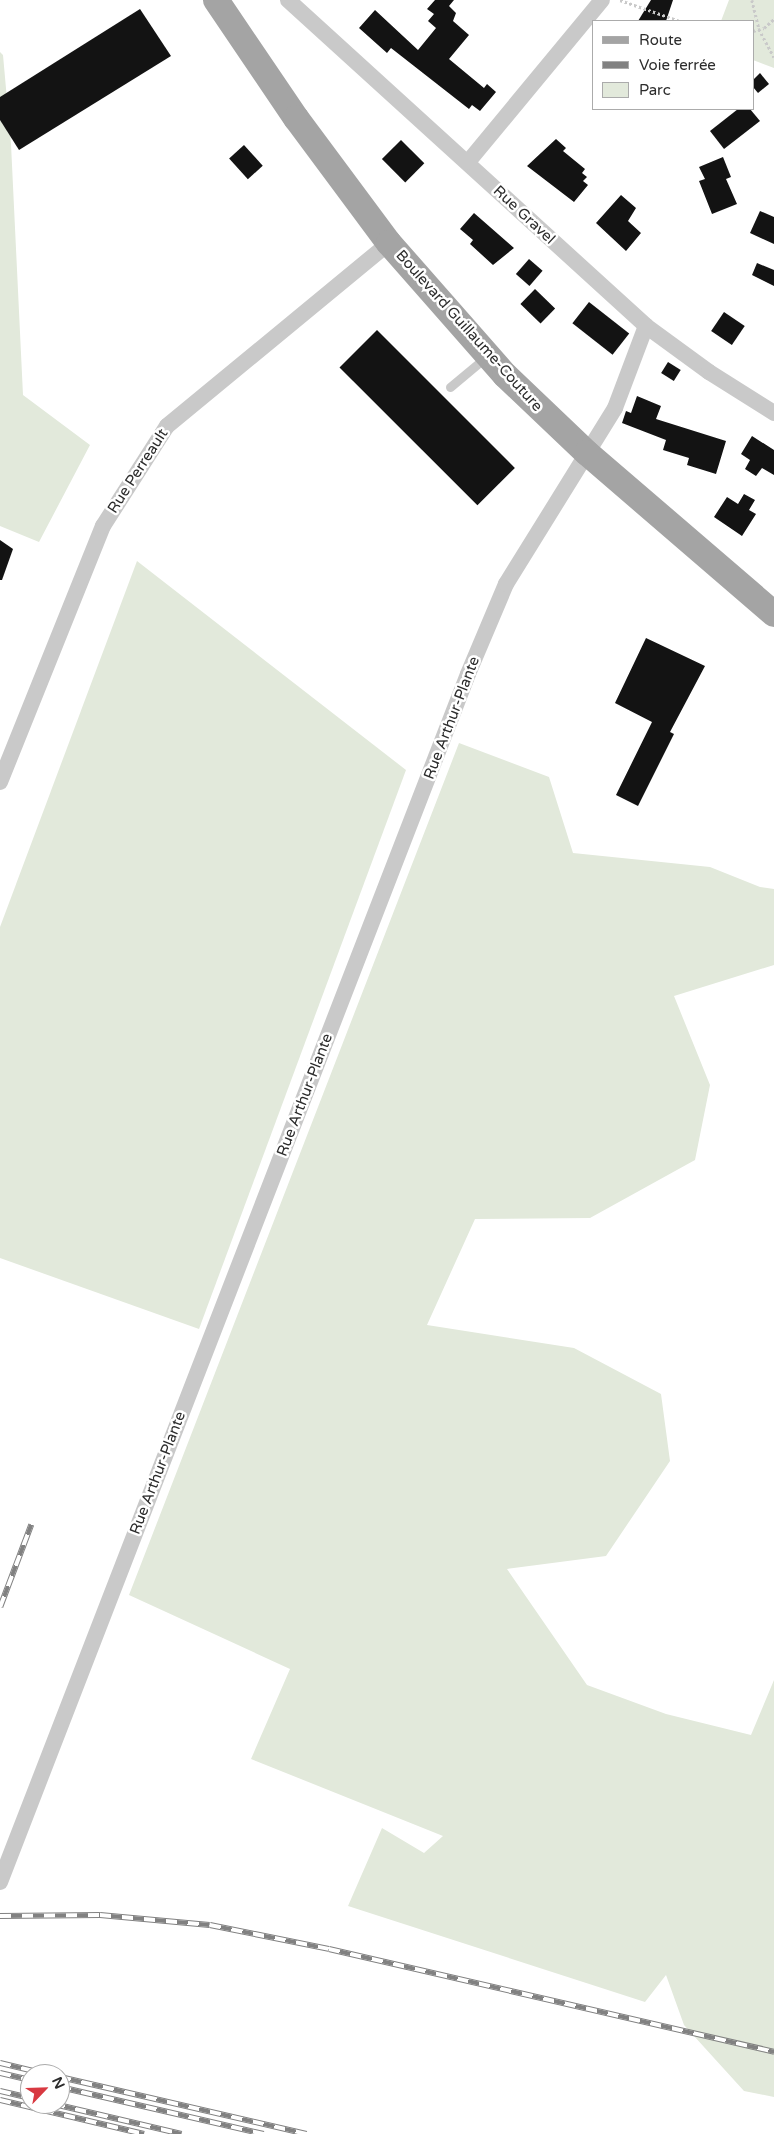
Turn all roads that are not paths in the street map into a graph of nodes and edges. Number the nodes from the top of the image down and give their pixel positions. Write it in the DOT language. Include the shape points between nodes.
graph roads {
  1 [pos="216,0"];
  2 [pos="288,0"];
  3 [pos="602,0"];
  4 [pos="468,162"];
  5 [pos="388,242"];
  6 [pos="646,326"];
  7 [pos="488,356"];
  8 [pos="450,387"];
  9 [pos="774,412"];
  10 [pos="587,453"];
  11 [pos="774,614"];
  12 [pos="0,782"];
  13 [pos="0,1882"];
  1 -- 5 [label="main road, Boulevard Guillaume-Couture" via="296,118"];
  2 -- 4 [label="street, Rue Gravel"];
  3 -- 4 [label="street"];
  4 -- 6 [label="street, Rue Gravel"];
  5 -- 7 [label="main road, Boulevard Guillaume-Couture"];
  5 -- 12 [label="street, Rue Perreault" via="167,426 103,526"];
  6 -- 9 [label="street, Rue Gravel" via="709,372"];
  6 -- 10 [label="street, Rue Arthur-Plante" via="615,408"];
  7 -- 8 [label="lane"];
  7 -- 10 [label="main road, Boulevard Guillaume-Couture"];
  10 -- 11 [label="main road, Boulevard Guillaume-Couture"];
  10 -- 13 [label="street, Rue Arthur-Plante" via="506,584 468,674"];
}
